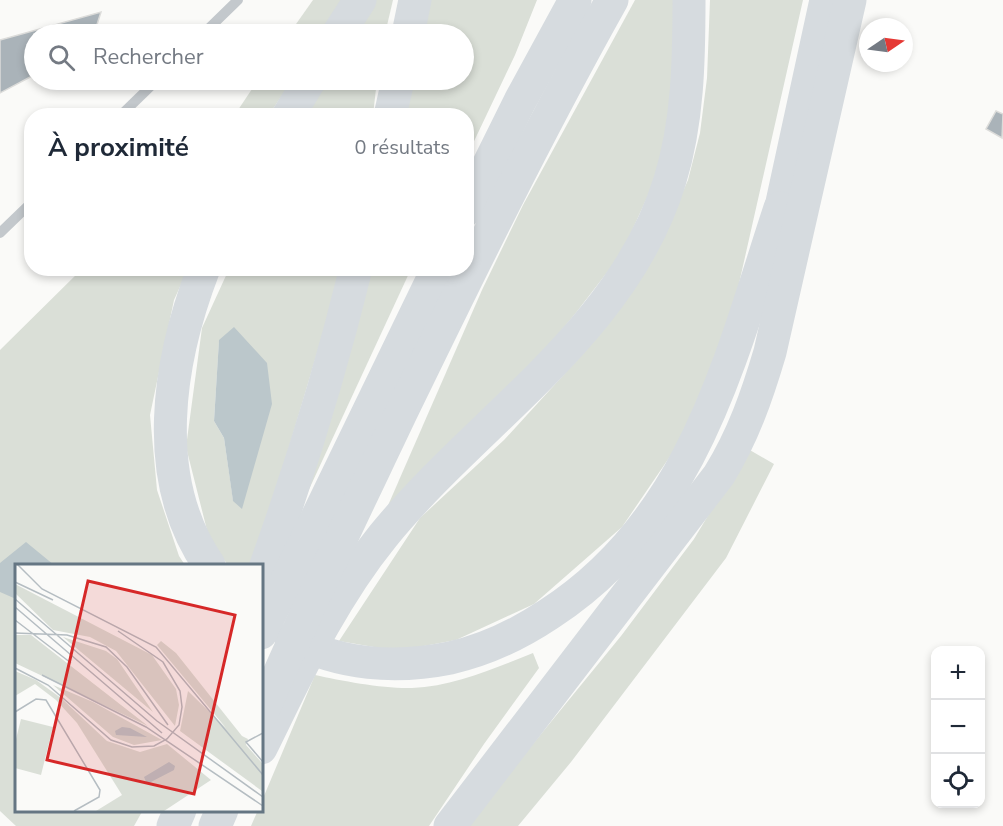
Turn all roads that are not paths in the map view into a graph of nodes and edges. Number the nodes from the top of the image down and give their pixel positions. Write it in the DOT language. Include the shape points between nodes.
graph roads {
  1 [pos="238,0"];
  2 [pos="360,0"];
  3 [pos="415,0"];
  4 [pos="548,0"];
  5 [pos="575,0"];
  6 [pos="612,0"];
  7 [pos="689,0"];
  8 [pos="826,0"];
  9 [pos="850,0"];
  10 [pos="213,24"];
  11 [pos="344,24"];
  12 [pos="410,24"];
  13 [pos="147,90"];
  14 [pos="304,90"];
  15 [pos="396,90"];
  16 [pos="128,108"];
  17 [pos="293,108"];
  18 [pos="392,108"];
  19 [pos="474,164"];
  20 [pos="474,194"];
  21 [pos="780,208"];
  22 [pos="24,210"];
  23 [pos="0,233"];
  24 [pos="474,264"];
  25 [pos="201,276"];
  26 [pos="354,276"];
  27 [pos="422,276"];
  28 [pos="434,276"];
  29 [pos="468,276"];
  30 [pos="361,423"];
  31 [pos="699,500"];
  32 [pos="206,562"];
  33 [pos="262,576"];
  34 [pos="262,621"];
  35 [pos="262,631"];
  36 [pos="262,713"];
  37 [pos="262,746"];
  38 [pos="178,811"];
  39 [pos="222,811"];
  40 [pos="230,811"];
  41 [pos="172,826"];
  42 [pos="215,826"];
  43 [pos="223,826"];
  44 [pos="450,826"];
  1 -- 10 [label="lane"];
  2 -- 11 [label="highway"];
  3 -- 12 [label="highway"];
  4 -- 19 [label="highway" via="523,63"];
  5 -- 20 [label="highway"];
  6 -- 24 [label="highway"];
  7 -- 37 [label="highway" via="687,85 681,134 665,196 641,247 606,300 570,344 422,492 368,555 315,639"];
  8 -- 21 [label="highway"];
  9 -- 31 [label="highway" via="760,386 736,446"];
  13 -- 16 [label="lane"];
  14 -- 17 [label="highway"];
  15 -- 18 [label="highway"];
  21 -- 31 [label="highway" via="754,342"];
  21 -- 34 [label="highway" via="705,425 665,497 624,550 580,592 514,635 463,655 420,662 378,664 348,660 318,652"];
  22 -- 23 [label="lane"];
  25 -- 32 [label="highway" via="181,339 170,421 179,497"];
  26 -- 33 [label="highway" via="294,487"];
  27 -- 30 [label="highway"];
  28 -- 30 [label="highway"];
  29 -- 36 [label="highway"];
  30 -- 35 [label="highway"];
  31 -- 44 [label="highway"];
  38 -- 41 [label="highway"];
  39 -- 42 [label="highway"];
  40 -- 43 [label="highway"];
}
